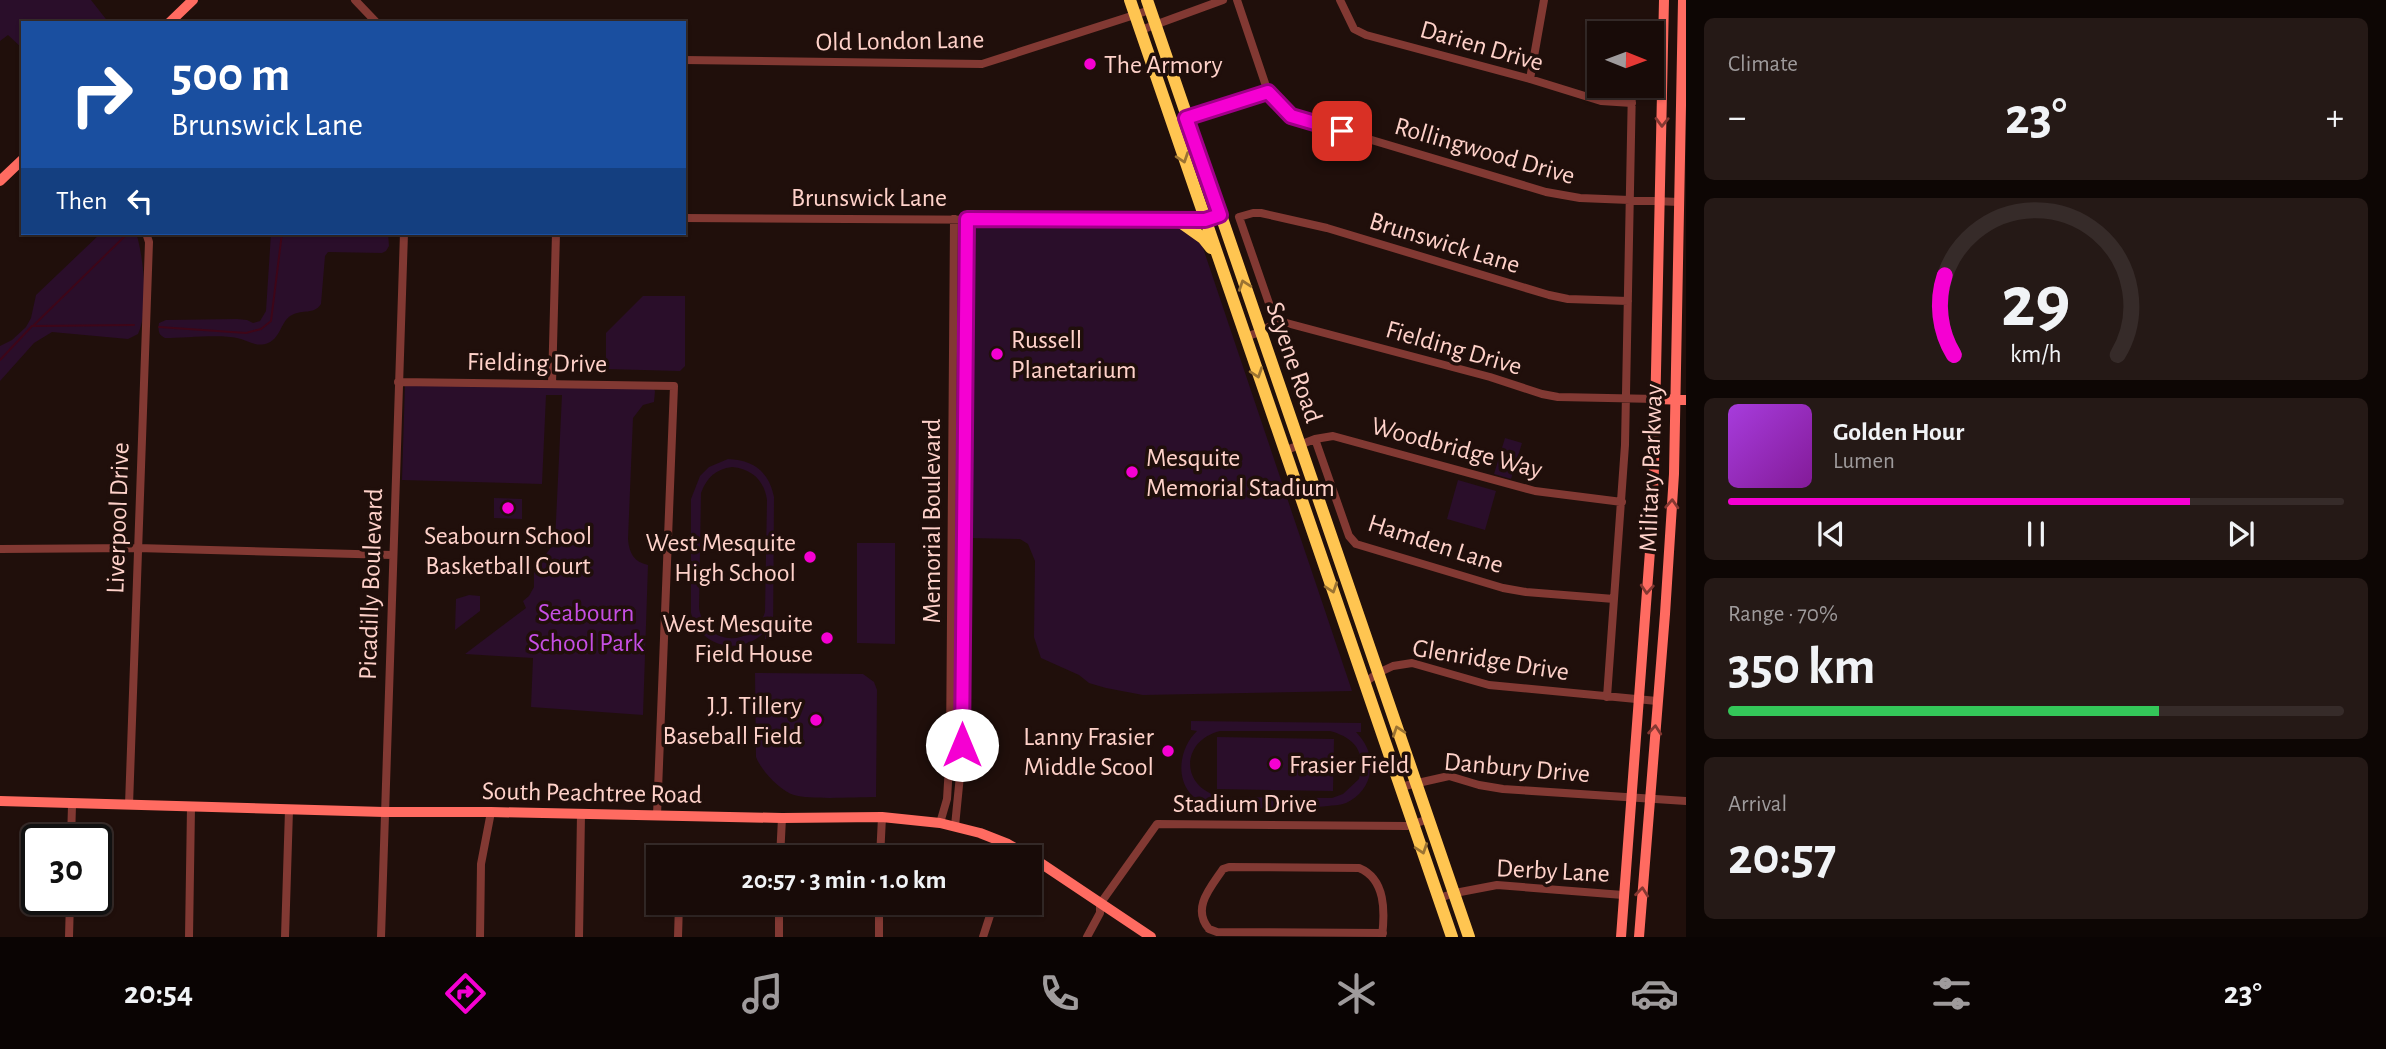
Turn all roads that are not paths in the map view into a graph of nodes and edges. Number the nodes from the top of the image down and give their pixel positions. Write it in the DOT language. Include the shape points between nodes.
graph roads {
  1 [pos="193,0"];
  2 [pos="355,0"];
  3 [pos="1130,0"];
  4 [pos="1223,0"];
  5 [pos="1237,0"];
  6 [pos="1340,0"];
  7 [pos="1544,0"];
  8 [pos="1664,2"];
  9 [pos="1684,3"];
  10 [pos="1149,5"];
  11 [pos="1136,15"];
  12 [pos="171,21"];
  13 [pos="374,21"];
  14 [pos="1155,25"];
  15 [pos="1141,30"];
  16 [pos="686,60"];
  17 [pos="1530,79"];
  18 [pos="1268,92"];
  19 [pos="1632,98"];
  20 [pos="1632,103"];
  21 [pos="1186,118"];
  22 [pos="1171,123"];
  23 [pos="21,161"];
  24 [pos="0,181"];
  25 [pos="1630,201"];
  26 [pos="1660,202"];
  27 [pos="1679,202"];
  28 [pos="1220,215"];
  29 [pos="686,218"];
  30 [pos="954,219"];
  31 [pos="967,219"];
  32 [pos="1205,220"];
  33 [pos="1180,221"];
  34 [pos="147,235"];
  35 [pos="404,235"];
  36 [pos="556,235"];
  37 [pos="1215,252"];
  38 [pos="1628,301"];
  39 [pos="1279,321"];
  40 [pos="1260,332"];
  41 [pos="1245,337"];
  42 [pos="398,382"];
  43 [pos="552,384"];
  44 [pos="1626,398"];
  45 [pos="1657,399"];
  46 [pos="1681,400"];
  47 [pos="1315,439"];
  48 [pos="1299,445"];
  49 [pos="1284,451"];
  50 [pos="1622,502"];
  51 [pos="137,548"];
  52 [pos="0,549"];
  53 [pos="392,555"];
  54 [pos="1614,599"];
  55 [pos="1378,673"];
  56 [pos="1364,682"];
  57 [pos="1607,697"];
  58 [pos="1638,699"];
  59 [pos="1657,701"];
  60 [pos="1416,782"];
  61 [pos="1400,787"];
  62 [pos="1630,797"];
  63 [pos="1649,799"];
  64 [pos="0,801"];
  65 [pos="1686,801"];
  66 [pos="72,805"];
  67 [pos="129,805"];
  68 [pos="191,807"];
  69 [pos="289,810"];
  70 [pos="384,812"];
  71 [pos="491,812"];
  72 [pos="581,814"];
  73 [pos="657,815"];
  74 [pos="882,817"];
  75 [pos="782,818"];
  76 [pos="1429,819"];
  77 [pos="940,823"];
  78 [pos="71,824"];
  79 [pos="1414,824"];
  80 [pos="956,826"];
  81 [pos="781,845"];
  82 [pos="881,845"];
  83 [pos="1455,893"];
  84 [pos="1623,895"];
  85 [pos="1439,898"];
  86 [pos="1100,904"];
  87 [pos="69,915"];
  88 [pos="679,915"];
  89 [pos="779,915"];
  90 [pos="879,915"];
  91 [pos="990,915"];
  92 [pos="1209,929"];
  93 [pos="1382,935"];
  94 [pos="68,937"];
  95 [pos="190,937"];
  96 [pos="285,937"];
  97 [pos="381,937"];
  98 [pos="480,937"];
  99 [pos="579,937"];
  100 [pos="678,937"];
  101 [pos="779,937"];
  102 [pos="879,937"];
  103 [pos="984,937"];
  104 [pos="1087,937"];
  105 [pos="1151,937"];
  106 [pos="1204,937"];
  107 [pos="1452,937"];
  108 [pos="1469,937"];
  109 [pos="1621,937"];
  110 [pos="1639,937"];
  1 -- 12 [label="main road"];
  2 -- 13 [label="street"];
  3 -- 11 [label="main road, Scyene Road"];
  4 -- 14 [label="street"];
  5 -- 18 [label="street"];
  6 -- 17 [label="street, Darien Drive" via="1354,29 1366,35"];
  7 -- 17 [label="street"];
  8 -- 9 [label="street"];
  8 -- 26 [label="main road, Military Parkway, one-way"];
  9 -- 27 [label="main road, Military Parkway"];
  10 -- 11 [label="street, Old London Lane"];
  10 -- 14 [label="main road, Scyene Road"];
  11 -- 15 [label="main road, Scyene Road"];
  11 -- 16 [label="street, Old London Lane" via="982,64"];
  14 -- 15 [label="street"];
  14 -- 21 [label="main road, Scyene Road"];
  15 -- 22 [label="main road, Scyene Road"];
  17 -- 20 [label="street, Darien Drive" via="1601,101"];
  18 -- 21 [label="street"];
  18 -- 25 [label="street, Rollingwood Drive" via="1291,116 1546,192"];
  19 -- 20 [label="street, Military Parkway"];
  20 -- 25 [label="street, Military Parkway"];
  21 -- 22 [label="street"];
  21 -- 28 [label="main road, Scyene Road"];
  22 -- 32 [label="main road, Scyene Road, one-way"];
  23 -- 24 [label="main road"];
  25 -- 26 [label="street, Rollingwood Drive"];
  25 -- 38 [label="street, Military Parkway"];
  26 -- 27 [label="street, Rollingwood Drive"];
  26 -- 45 [label="main road, Military Parkway"];
  27 -- 46 [label="main road, Military Parkway"];
  28 -- 32 [label="street, Brunswick Lane"];
  40 -- 28 [label="main road, Scyene Road, one-way"];
  29 -- 30 [label="street, Brunswick Lane"];
  30 -- 31 [label="street, Brunswick Lane"];
  30 -- 77 [label="street, Memorial Boulevard" via="950,750 947,799"];
  31 -- 33 [label="street, Brunswick Lane"];
  31 -- 80 [label="street, Memorial Boulevard" via="962,745"];
  32 -- 33 [label="street, Brunswick Lane"];
  32 -- 37 [label="main road, Scyene Road"];
  33 -- 37 [label="main road"];
  34 -- 51 [label="street, Liverpool Drive"];
  35 -- 42 [label="street, Picadilly Boulevard"];
  36 -- 43 [label="street"];
  37 -- 41 [label="main road, Scyene Road"];
  38 -- 39 [label="street, Brunswick Lane" via="1549,295 1327,228 1261,213 1239,217"];
  38 -- 44 [label="street, Military Parkway"];
  39 -- 40 [label="street"];
  39 -- 44 [label="street, Fielding Drive" via="1542,394"];
  40 -- 41 [label="street"];
  40 -- 48 [label="main road, Scyene Road"];
  41 -- 49 [label="main road, Scyene Road, one-way"];
  42 -- 43 [label="street, Fielding Drive"];
  42 -- 53 [label="street, Picadilly Boulevard"];
  43 -- 73 [label="street, Fielding Drive" via="674,386"];
  44 -- 45 [label="street, Fielding Drive"];
  44 -- 50 [label="street, Military Parkway"];
  45 -- 46 [label="main road"];
  45 -- 58 [label="main road, Military Parkway, one-way"];
  59 -- 46 [label="main road, Military Parkway, one-way"];
  47 -- 48 [label="street, Woodbridge Way"];
  47 -- 50 [label="street, Woodbridge Way" via="1333,436 1535,491"];
  47 -- 54 [label="street, Hamden Lane" via="1349,536 1356,544 1503,588"];
  48 -- 49 [label="street, Woodbridge Way"];
  48 -- 55 [label="main road, Scyene Road"];
  49 -- 56 [label="main road, Scyene Road, one-way"];
  50 -- 54 [label="street, Military Parkway"];
  51 -- 52 [label="street"];
  51 -- 53 [label="street"];
  51 -- 67 [label="street, Liverpool Drive"];
  53 -- 70 [label="street, Picadilly Boulevard"];
  54 -- 57 [label="street, Military Parkway"];
  55 -- 56 [label="street, Glenridge Drive"];
  55 -- 57 [label="street, Glenridge Drive" via="1412,663 1489,685"];
  60 -- 55 [label="main road, Scyene Road, one-way"];
  56 -- 61 [label="main road, Scyene Road"];
  57 -- 58 [label="street, Glenridge Drive"];
  58 -- 59 [label="street, Glenridge Drive"];
  58 -- 62 [label="main road, Military Parkway"];
  63 -- 59 [label="main road, Military Parkway, one-way"];
  60 -- 61 [label="street, Danbury Drive"];
  60 -- 62 [label="street, Danbury Drive" via="1450,776 1503,789"];
  60 -- 76 [label="main road, Scyene Road"];
  61 -- 79 [label="main road, Scyene Road"];
  62 -- 63 [label="street, Danbury Drive"];
  62 -- 84 [label="main road, Military Parkway"];
  63 -- 65 [label="street, Danbury Drive"];
  110 -- 63 [label="main road, Military Parkway, one-way"];
  64 -- 66 [label="main road, South Peachtree Road"];
  66 -- 67 [label="main road, South Peachtree Road"];
  66 -- 78 [label="street"];
  67 -- 68 [label="main road, South Peachtree Road"];
  68 -- 69 [label="main road, South Peachtree Road"];
  68 -- 95 [label="street"];
  69 -- 70 [label="main road, South Peachtree Road"];
  69 -- 96 [label="street"];
  70 -- 71 [label="main road, South Peachtree Road"];
  70 -- 97 [label="street, Picadilly Boulevard"];
  71 -- 72 [label="main road, South Peachtree Road"];
  71 -- 98 [label="street" via="481,864"];
  72 -- 73 [label="main road, South Peachtree Road"];
  72 -- 99 [label="street"];
  73 -- 75 [label="main road, South Peachtree Road"];
  74 -- 75 [label="main road, South Peachtree Road"];
  74 -- 77 [label="main road, South Peachtree Road"];
  74 -- 82 [label="street"];
  75 -- 81 [label="street"];
  76 -- 79 [label="street, Stadium Drive"];
  76 -- 83 [label="main road, Scyene Road"];
  77 -- 80 [label="main road, South Peachtree Road"];
  79 -- 85 [label="main road, Scyene Road, one-way"];
  79 -- 86 [label="street, Stadium Drive" via="1157,824"];
  80 -- 86 [label="main road, South Peachtree Road" via="1008,844"];
  83 -- 84 [label="street, Derby Lane" via="1497,885"];
  83 -- 85 [label="street, Derby Lane"];
  83 -- 108 [label="main road, Scyene Road"];
  84 -- 109 [label="main road, Military Parkway"];
  85 -- 107 [label="main road, Scyene Road"];
  86 -- 104 [label="street"];
  86 -- 105 [label="main road, South Peachtree Road"];
  87 -- 94 [label="street"];
  88 -- 100 [label="street"];
  89 -- 101 [label="street"];
  90 -- 102 [label="street"];
  91 -- 103 [label="street"];
  92 -- 93 [label="street"];
  92 -- 93 [label="street" via="1201,905 1223,869 1359,868 1368,872 1381,894 1385,913"];
  92 -- 106 [label="street"];
}
